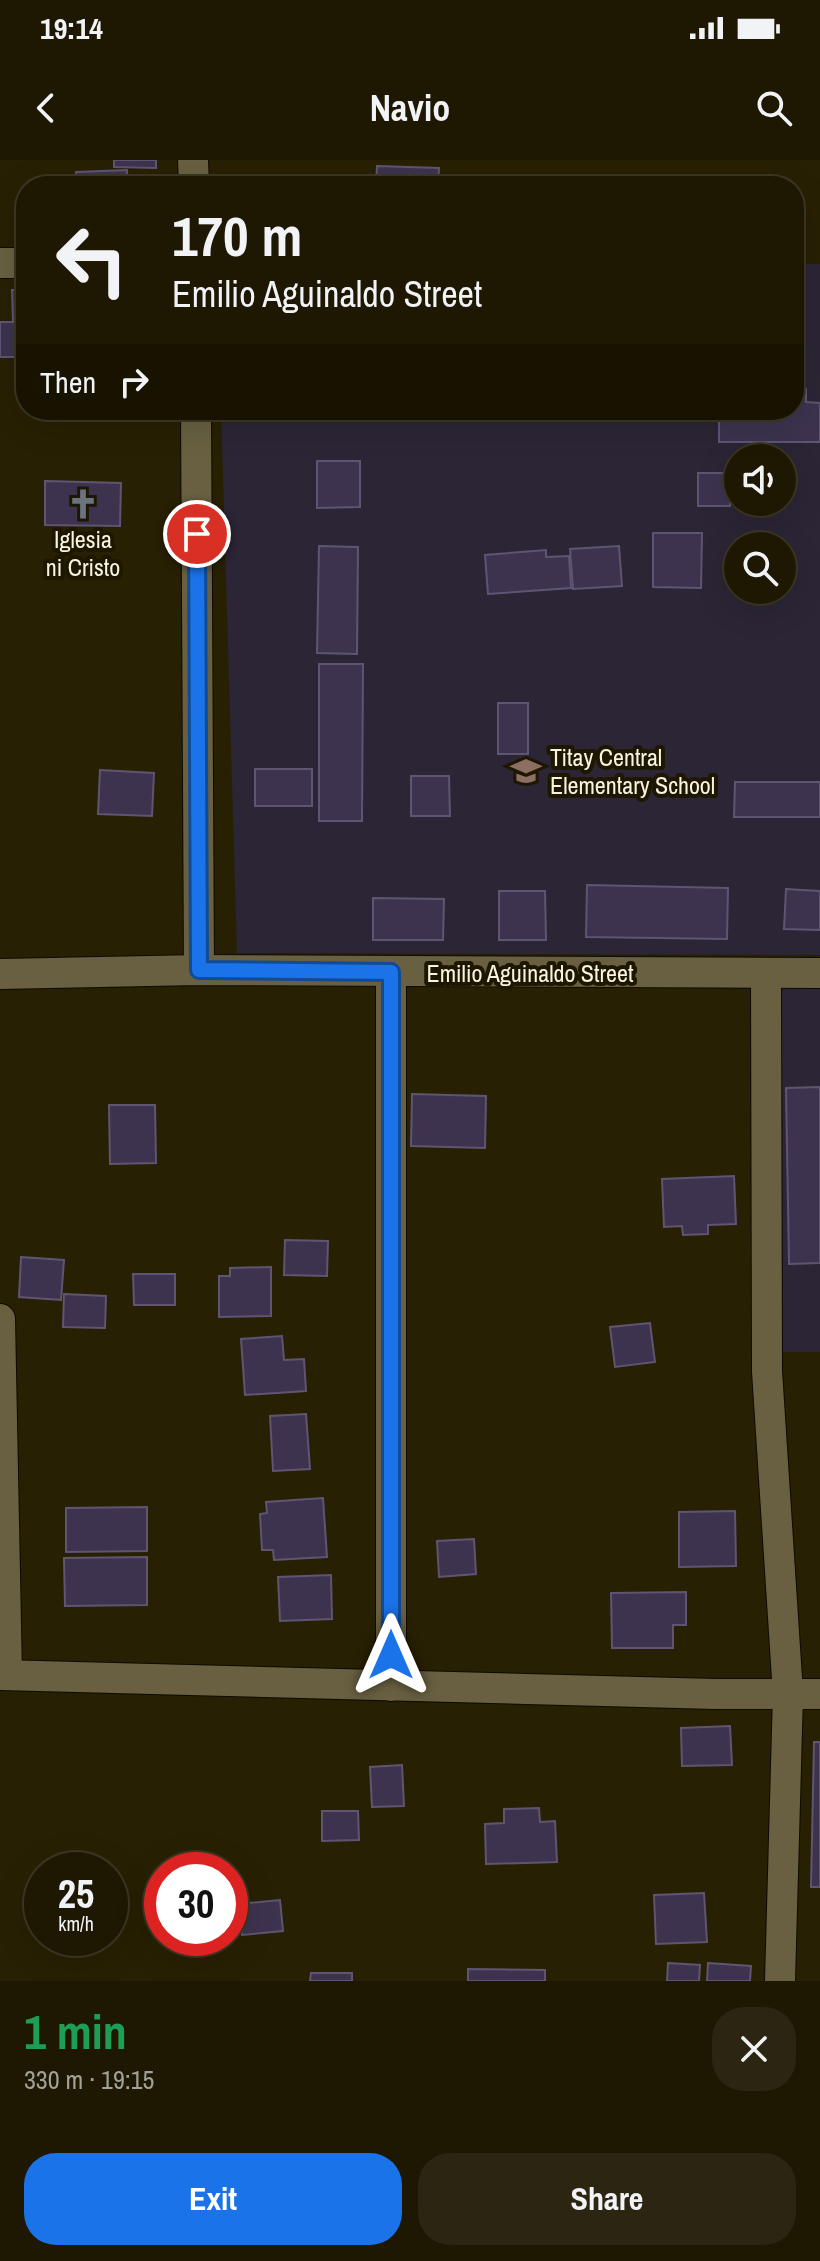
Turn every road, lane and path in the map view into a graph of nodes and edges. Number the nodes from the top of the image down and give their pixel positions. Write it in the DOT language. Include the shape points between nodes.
graph roads {
  1 [pos="196,420"];
  2 [pos="199,970"];
  3 [pos="391,972"];
  4 [pos="820,973"];
  5 [pos="0,974"];
  6 [pos="766,975"];
  7 [pos="0,1319"];
  8 [pos="4,1675"];
  9 [pos="391,1686"];
  10 [pos="788,1694"];
  11 [pos="820,1694"];
  12 [pos="780,1981"];
  1 -- 2 [label="street"];
  2 -- 3 [label="street, Emilio Aguinaldo Street"];
  2 -- 5 [label="street, Emilio Aguinaldo Street"];
  3 -- 6 [label="street, Emilio Aguinaldo Street"];
  3 -- 9 [label="street"];
  4 -- 6 [label="street, Emilio Aguinaldo Street"];
  6 -- 10 [label="street" via="767,1371"];
  7 -- 8 [label="street"];
  8 -- 9 [label="street"];
  9 -- 10 [label="street"];
  10 -- 11 [label="street"];
  10 -- 12 [label="street"];
}
